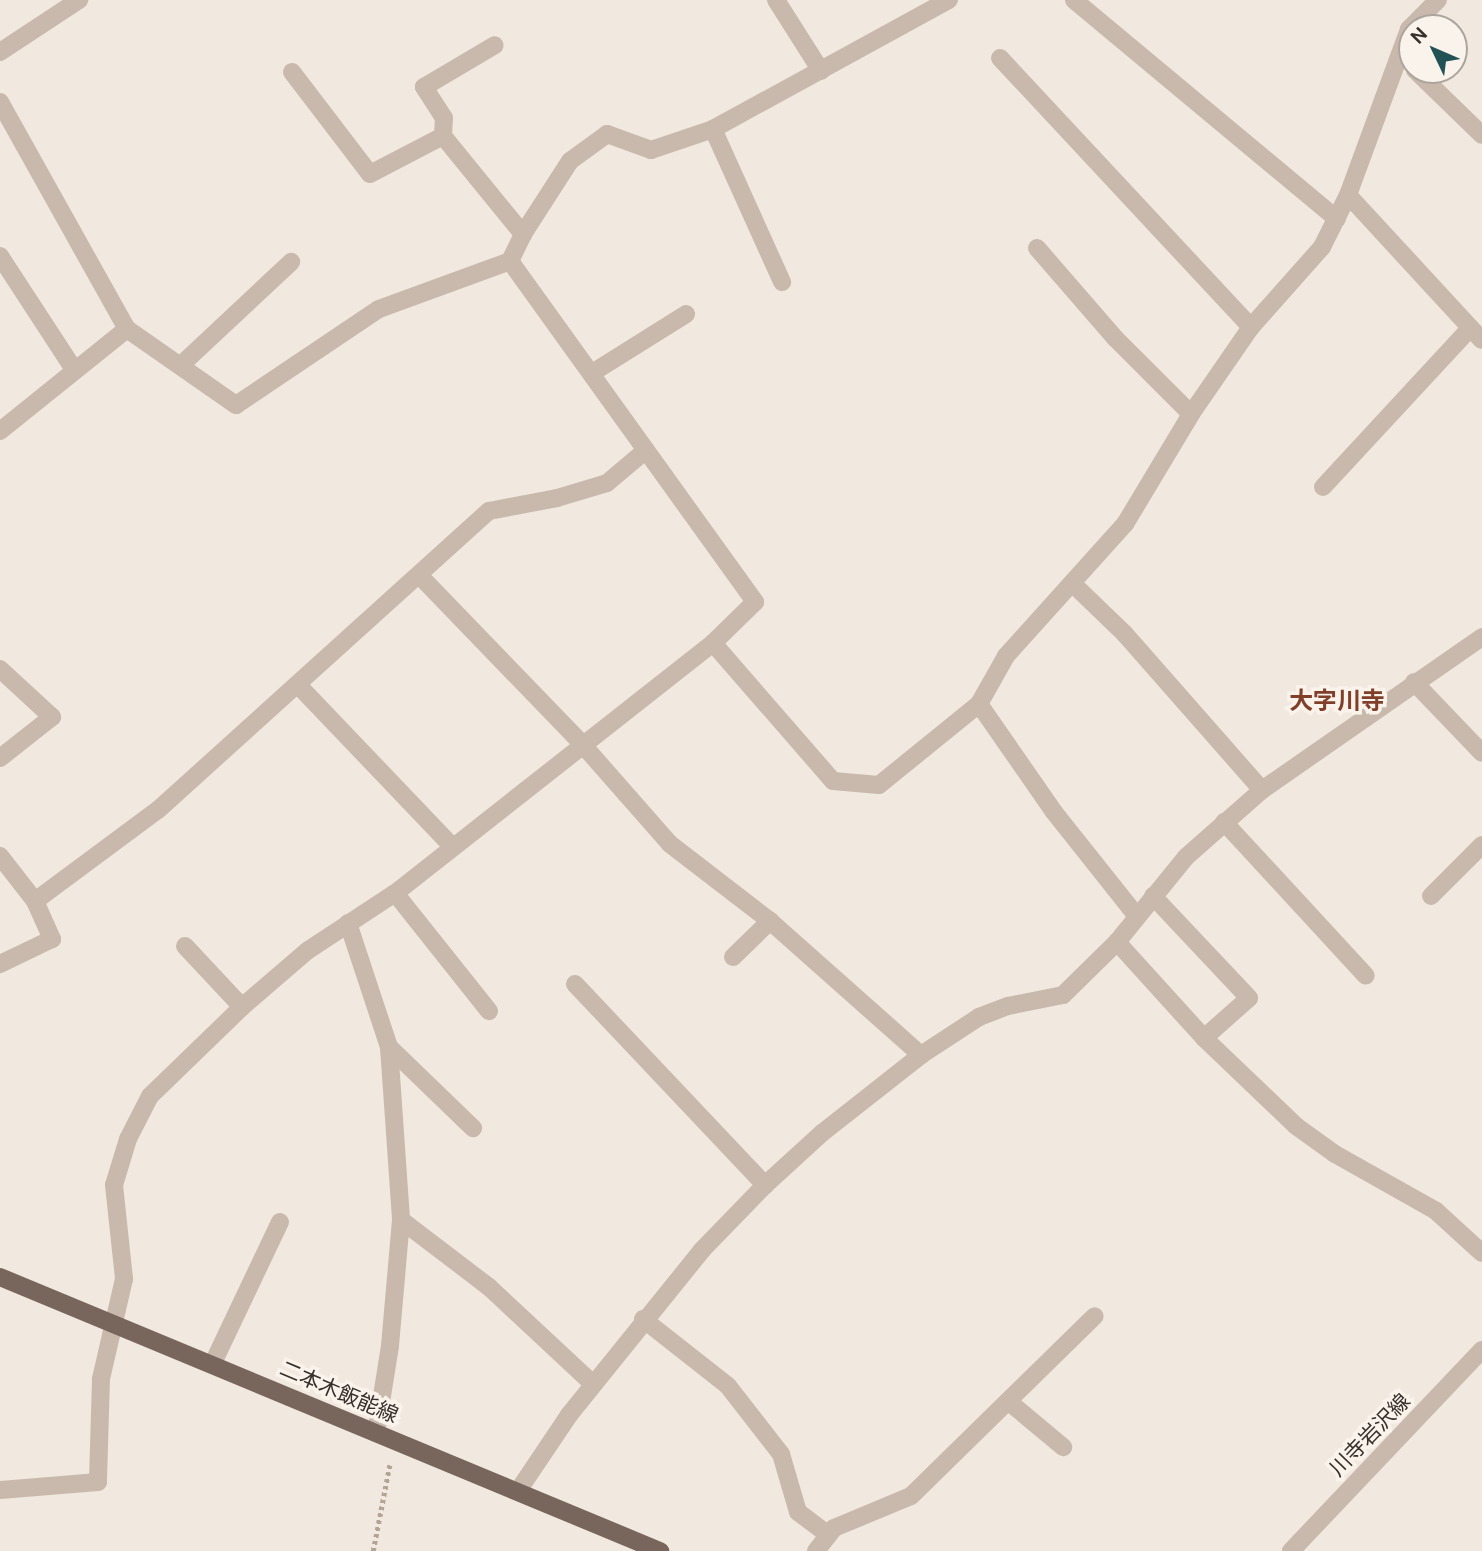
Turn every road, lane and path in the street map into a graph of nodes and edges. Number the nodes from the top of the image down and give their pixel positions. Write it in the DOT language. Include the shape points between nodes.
graph roads {
  1 [pos="79,0"];
  2 [pos="776,0"];
  3 [pos="949,0"];
  4 [pos="1074,0"];
  5 [pos="1438,0"];
  6 [pos="1424,14"];
  7 [pos="495,45"];
  8 [pos="0,52"];
  9 [pos="1000,58"];
  10 [pos="821,71"];
  11 [pos="292,72"];
  12 [pos="1400,84"];
  13 [pos="1430,84"];
  14 [pos="0,102"];
  15 [pos="713,129"];
  16 [pos="1482,135"];
  17 [pos="443,136"];
  18 [pos="1348,195"];
  19 [pos="1337,219"];
  20 [pos="523,234"];
  21 [pos="1037,247"];
  22 [pos="0,256"];
  23 [pos="510,261"];
  24 [pos="291,262"];
  25 [pos="782,282"];
  26 [pos="686,314"];
  27 [pos="1251,327"];
  28 [pos="127,329"];
  29 [pos="1478,333"];
  30 [pos="181,365"];
  31 [pos="75,371"];
  32 [pos="592,373"];
  33 [pos="1191,415"];
  34 [pos="1,428"];
  35 [pos="646,450"];
  36 [pos="1323,487"];
  37 [pos="419,576"];
  38 [pos="1073,584"];
  39 [pos="1482,637"];
  40 [pos="712,642"];
  41 [pos="0,668"];
  42 [pos="1414,682"];
  43 [pos="298,685"];
  44 [pos="979,704"];
  45 [pos="583,745"];
  46 [pos="1482,753"];
  47 [pos="0,758"];
  48 [pos="1262,790"];
  49 [pos="1224,822"];
  50 [pos="1482,845"];
  51 [pos="453,847"];
  52 [pos="0,856"];
  53 [pos="394,893"];
  54 [pos="1153,896"];
  55 [pos="1431,896"];
  56 [pos="36,901"];
  57 [pos="1136,915"];
  58 [pos="769,921"];
  59 [pos="348,923"];
  60 [pos="1117,942"];
  61 [pos="185,946"];
  62 [pos="733,957"];
  63 [pos="0,964"];
  64 [pos="1366,976"];
  65 [pos="575,984"];
  66 [pos="242,1007"];
  67 [pos="489,1011"];
  68 [pos="1204,1038"];
  69 [pos="388,1048"];
  70 [pos="921,1055"];
  71 [pos="473,1128"];
  72 [pos="765,1185"];
  73 [pos="401,1220"];
  74 [pos="280,1222"];
  75 [pos="1482,1253"];
  76 [pos="0,1277"];
  77 [pos="1095,1316"];
  78 [pos="643,1319"];
  79 [pos="111,1322"];
  80 [pos="1482,1350"];
  81 [pos="213,1363"];
  82 [pos="593,1384"];
  83 [pos="1008,1401"];
  84 [pos="376,1433"];
  85 [pos="1063,1447"];
  86 [pos="0,1490"];
  87 [pos="518,1491"];
  88 [pos="828,1535"];
  89 [pos="373,1551"];
  90 [pos="660,1551"];
  91 [pos="816,1551"];
  92 [pos="1291,1551"];
  1 -- 8 [label="street"];
  2 -- 10 [label="street"];
  3 -- 10 [label="street"];
  4 -- 19 [label="street"];
  5 -- 6 [label="street"];
  7 -- 17 [label="street" via="424,87 444,118"];
  9 -- 27 [label="street"];
  10 -- 15 [label="street"];
  11 -- 17 [label="street" via="370,174"];
  12 -- 18 [label="street"];
  13 -- 16 [label="street"];
  14 -- 28 [label="street"];
  15 -- 20 [label="street" via="651,150 607,134 570,161"];
  15 -- 25 [label="street"];
  17 -- 20 [label="street"];
  18 -- 19 [label="street"];
  18 -- 29 [label="street"];
  19 -- 27 [label="street" via="1322,247"];
  20 -- 23 [label="street"];
  21 -- 33 [label="street" via="1115,338"];
  22 -- 31 [label="street"];
  23 -- 30 [label="street" via="379,309 236,405"];
  23 -- 32 [label="street"];
  24 -- 30 [label="street"];
  26 -- 32 [label="street"];
  27 -- 33 [label="street"];
  28 -- 30 [label="street"];
  28 -- 31 [label="street"];
  29 -- 36 [label="street"];
  31 -- 34 [label="street"];
  32 -- 35 [label="street"];
  33 -- 38 [label="street" via="1125,524"];
  35 -- 37 [label="street" via="607,484 489,511"];
  35 -- 40 [label="street" via="755,602"];
  37 -- 43 [label="street"];
  37 -- 45 [label="street"];
  38 -- 44 [label="street" via="1006,656"];
  38 -- 48 [label="street" via="1124,633"];
  39 -- 42 [label="street"];
  40 -- 44 [label="street" via="832,781 879,785"];
  40 -- 45 [label="street"];
  41 -- 47 [label="street" via="52,717"];
  42 -- 46 [label="street"];
  42 -- 48 [label="street"];
  43 -- 51 [label="street"];
  43 -- 56 [label="street" via="159,809"];
  44 -- 57 [label="street" via="1054,811"];
  45 -- 51 [label="street"];
  45 -- 58 [label="street" via="670,844"];
  48 -- 49 [label="street"];
  49 -- 54 [label="street"];
  49 -- 64 [label="street"];
  50 -- 55 [label="street"];
  51 -- 53 [label="street"];
  52 -- 56 [label="street"];
  53 -- 59 [label="street"];
  53 -- 67 [label="street"];
  54 -- 57 [label="street"];
  54 -- 68 [label="street" via="1249,998"];
  56 -- 63 [label="street" via="52,939"];
  57 -- 60 [label="street"];
  58 -- 62 [label="street"];
  58 -- 70 [label="street"];
  59 -- 66 [label="street" via="307,951"];
  59 -- 69 [label="street"];
  60 -- 68 [label="street"];
  60 -- 70 [label="street" via="1063,996 1008,1006 979,1017"];
  61 -- 66 [label="street"];
  65 -- 72 [label="street"];
  66 -- 79 [label="street" via="150,1096 128,1139 114,1185 124,1279"];
  68 -- 75 [label="street" via="1296,1126 1335,1154 1436,1211"];
  69 -- 71 [label="street"];
  69 -- 73 [label="street"];
  70 -- 72 [label="street"];
  72 -- 78 [label="street"];
  73 -- 82 [label="street" via="489,1287"];
  73 -- 84 [label="street" via="390,1346"];
  74 -- 81 [label="street"];
  76 -- 79 [label="main road, 二本木飯能線"];
  77 -- 83 [label="street"];
  78 -- 82 [label="street"];
  78 -- 88 [label="street" via="729,1386 781,1454 797,1512"];
  79 -- 81 [label="main road, 二本木飯能線"];
  79 -- 86 [label="street" via="101,1379 98,1482"];
  80 -- 92 [label="street, 川寺岩沢線"];
  81 -- 84 [label="main road, 二本木飯能線"];
  82 -- 87 [label="street"];
  83 -- 85 [label="street"];
  83 -- 88 [label="street" via="911,1496 834,1528"];
  84 -- 87 [label="main road, 二本木飯能線"];
  84 -- 89 [label="path" via="391,1457"];
  87 -- 90 [label="main road, 二本木飯能線"];
  88 -- 91 [label="street"];
}
